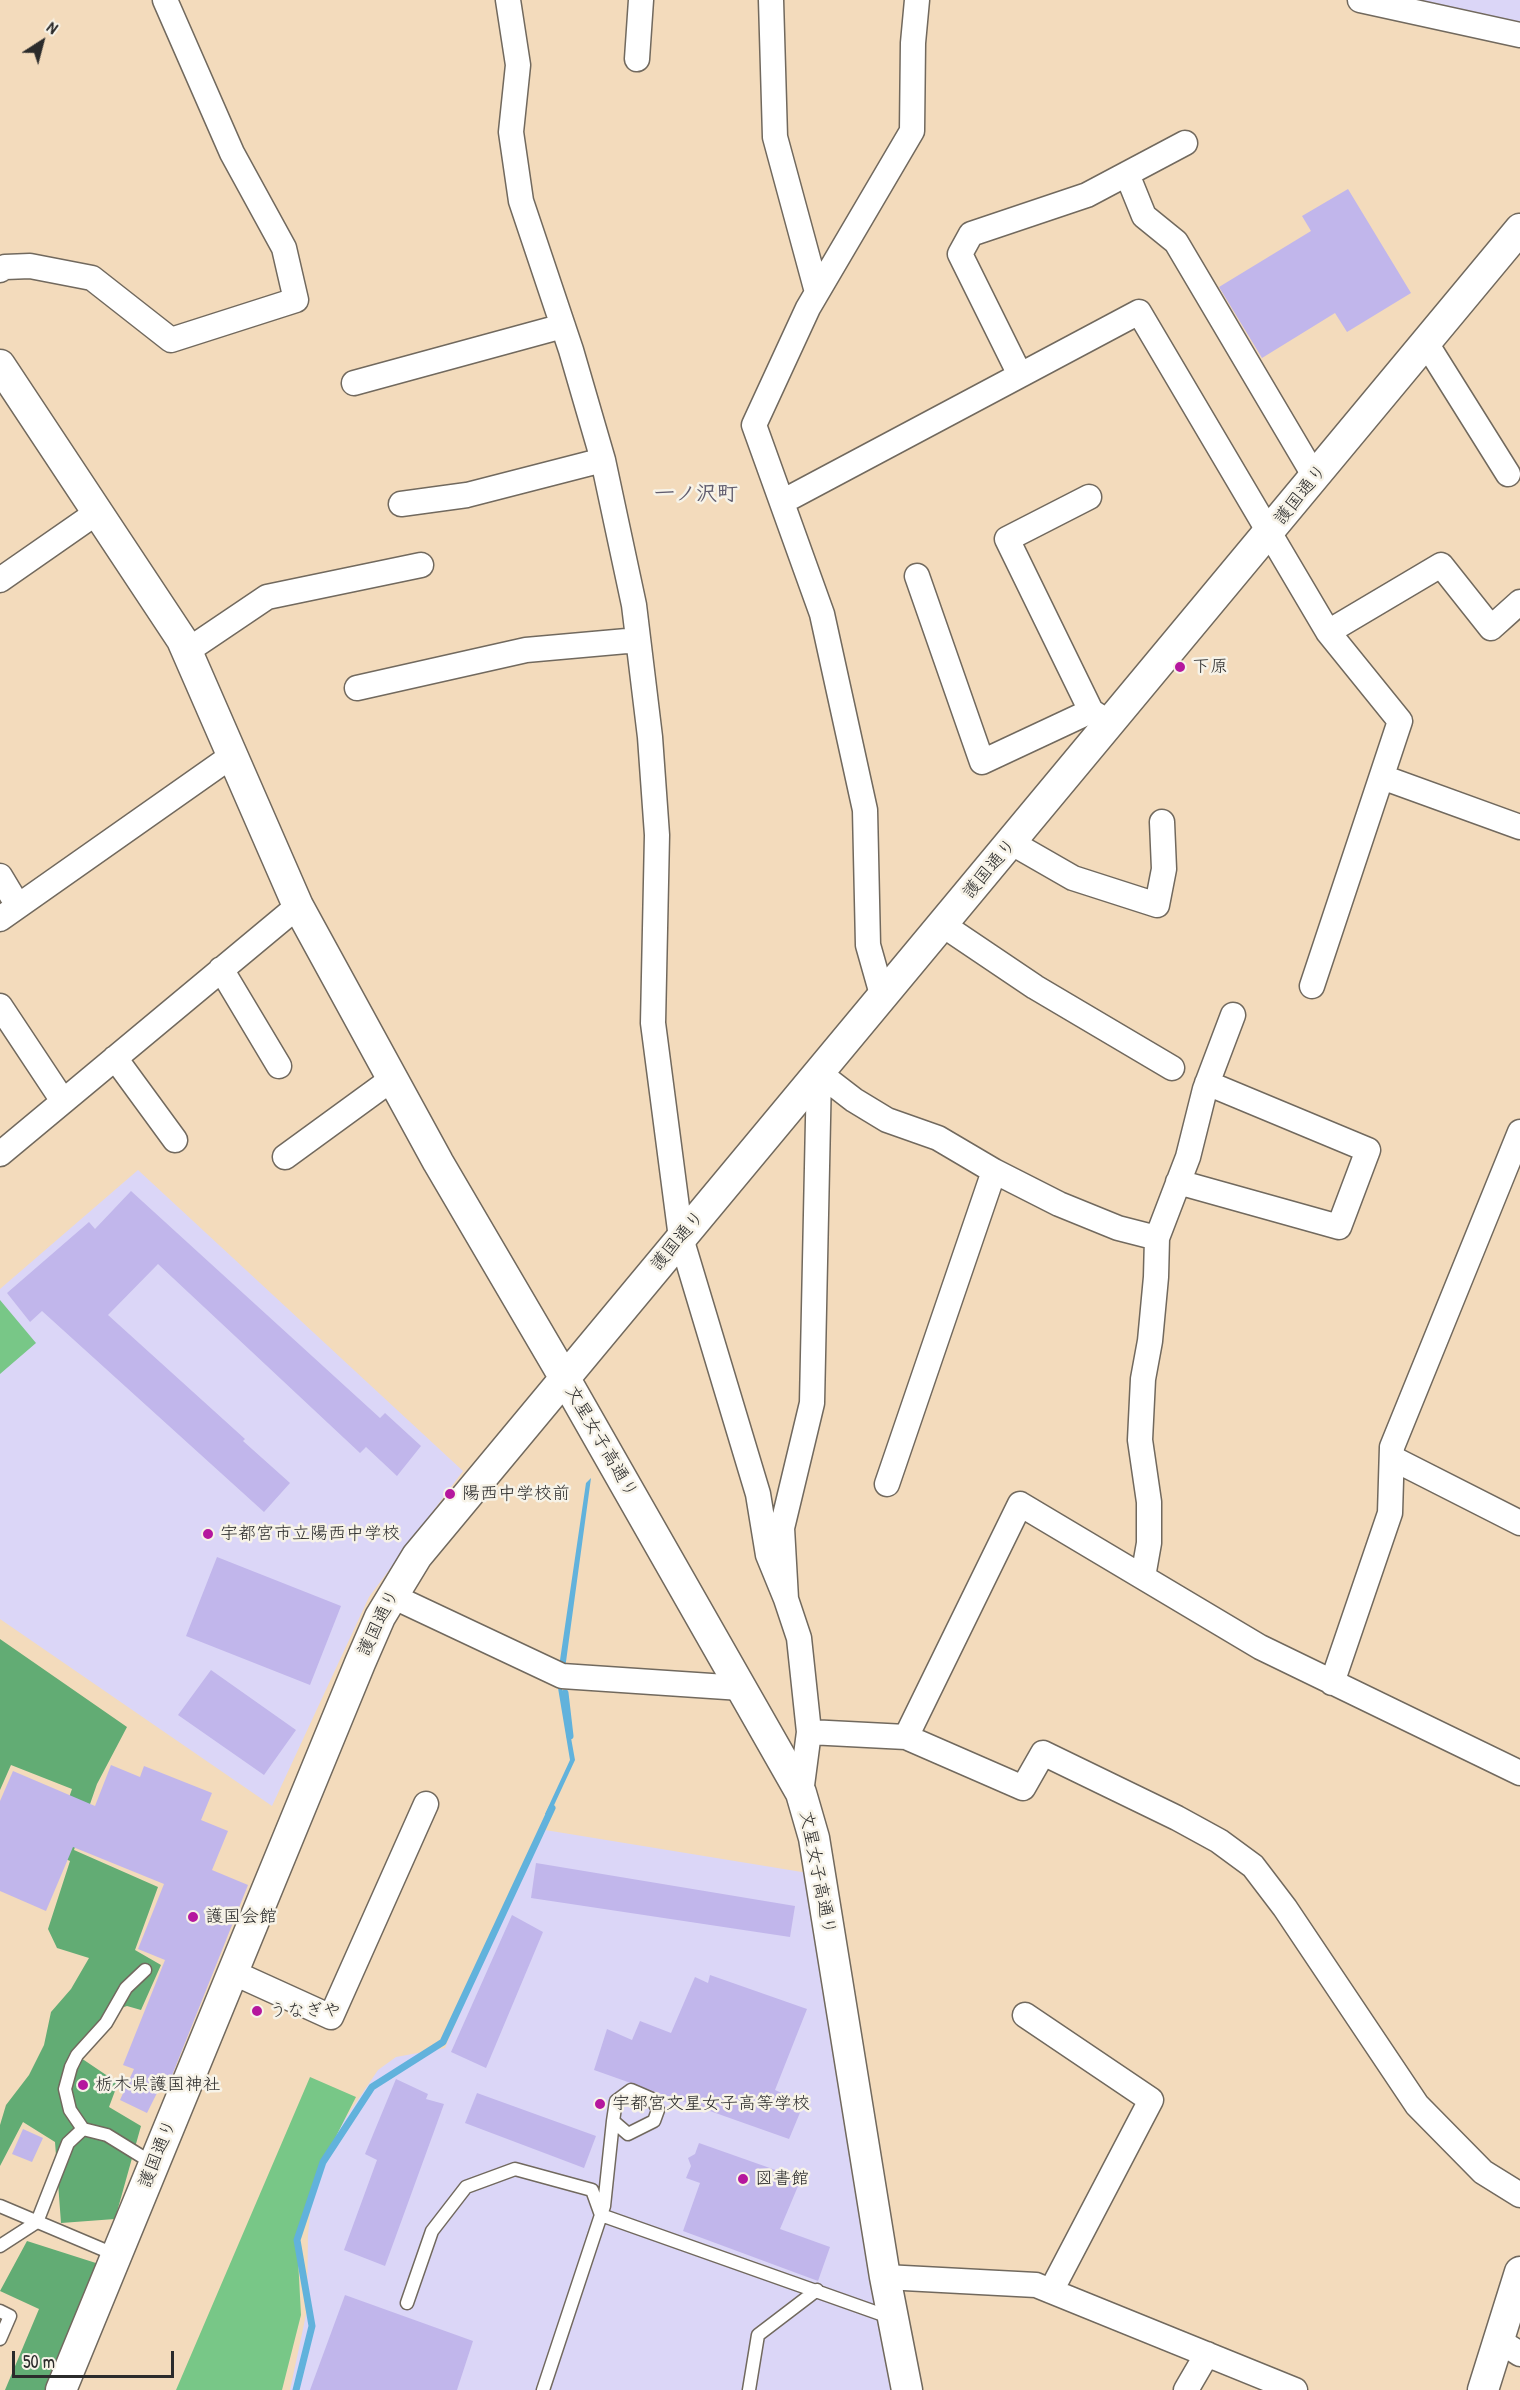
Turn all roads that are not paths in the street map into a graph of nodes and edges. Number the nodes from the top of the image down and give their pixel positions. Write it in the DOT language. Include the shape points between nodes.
graph roads {
  1 [pos="165,0"];
  2 [pos="508,0"];
  3 [pos="641,0"];
  4 [pos="771,0"];
  5 [pos="917,0"];
  6 [pos="1360,0"];
  7 [pos="1520,35"];
  8 [pos="637,60"];
  9 [pos="1185,143"];
  10 [pos="1126,174"];
  11 [pos="1520,229"];
  12 [pos="0,270"];
  13 [pos="817,292"];
  14 [pos="563,326"];
  15 [pos="1426,343"];
  16 [pos="0,365"];
  17 [pos="1020,375"];
  18 [pos="354,383"];
  19 [pos="603,460"];
  20 [pos="1508,474"];
  21 [pos="1315,477"];
  22 [pos="1089,497"];
  23 [pos="782,502"];
  24 [pos="401,504"];
  25 [pos="99,511"];
  26 [pos="1268,534"];
  27 [pos="421,565"];
  28 [pos="917,576"];
  29 [pos="0,580"];
  30 [pos="1520,602"];
  31 [pos="1328,632"];
  32 [pos="638,640"];
  33 [pos="187,651"];
  34 [pos="357,688"];
  35 [pos="1101,717"];
  36 [pos="233,755"];
  37 [pos="1382,777"];
  38 [pos="1162,822"];
  39 [pos="1520,827"];
  40 [pos="1012,843"];
  41 [pos="0,876"];
  42 [pos="298,906"];
  43 [pos="9,912"];
  44 [pos="943,925"];
  45 [pos="221,969"];
  46 [pos="1312,986"];
  47 [pos="883,998"];
  48 [pos="0,1006"];
  49 [pos="1233,1015"];
  50 [pos="115,1058"];
  51 [pos="279,1066"];
  52 [pos="1172,1068"];
  53 [pos="819,1073"];
  54 [pos="393,1079"];
  55 [pos="1207,1083"];
  56 [pos="63,1101"];
  57 [pos="1520,1132"];
  58 [pos="176,1140"];
  59 [pos="0,1154"];
  60 [pos="285,1156"];
  61 [pos="994,1171"];
  62 [pos="1178,1182"];
  63 [pos="681,1238"];
  64 [pos="1157,1238"];
  65 [pos="564,1377"];
  66 [pos="1392,1458"];
  67 [pos="887,1484"];
  68 [pos="1520,1523"];
  69 [pos="1143,1577"];
  70 [pos="392,1596"];
  71 [pos="786,1599"];
  72 [pos="1332,1683"];
  73 [pos="741,1688"];
  74 [pos="809,1732"];
  75 [pos="906,1737"];
  76 [pos="1520,1773"];
  77 [pos="801,1793"];
  78 [pos="426,1804"];
  79 [pos="145,1970"];
  80 [pos="232,1972"];
  81 [pos="1025,2015"];
  82 [pos="613,2121"];
  83 [pos="83,2129"];
  84 [pos="154,2164"];
  85 [pos="1520,2195"];
  86 [pos="0,2206"];
  87 [pos="601,2215"];
  88 [pos="37,2222"];
  89 [pos="0,2246"];
  90 [pos="116,2255"];
  91 [pos="1520,2272"];
  92 [pos="885,2277"];
  93 [pos="817,2290"];
  94 [pos="1052,2291"];
  95 [pos="407,2303"];
  96 [pos="0,2311"];
  97 [pos="895,2319"];
  98 [pos="0,2339"];
  99 [pos="1509,2347"];
  100 [pos="1207,2354"];
  101 [pos="61,2390"];
  102 [pos="543,2390"];
  103 [pos="749,2390"];
  104 [pos="907,2390"];
  105 [pos="1186,2390"];
  106 [pos="1295,2390"];
  107 [pos="1483,2390"];
  1 -- 12 [label="street" via="232,153 284,248 296,300 171,340 92,278 30,266"];
  2 -- 14 [label="street" via="518,64 511,132 521,201"];
  3 -- 8 [label="street"];
  4 -- 13 [label="street" via="775,137"];
  5 -- 13 [label="street" via="912,131"];
  6 -- 7 [label="street"];
  9 -- 10 [label="street"];
  10 -- 17 [label="street" via="1087,195 971,234 960,254"];
  10 -- 21 [label="street" via="1144,216 1176,242"];
  11 -- 15 [label="street, 護国通り"];
  13 -- 23 [label="street" via="754,425"];
  14 -- 18 [label="street"];
  14 -- 19 [label="street"];
  15 -- 20 [label="street"];
  15 -- 21 [label="street, 護国通り"];
  16 -- 25 [label="street, 文星女子高通り"];
  17 -- 23 [label="street"];
  17 -- 26 [label="street" via="1139,312"];
  19 -- 24 [label="street" via="467,495"];
  19 -- 32 [label="street"];
  21 -- 26 [label="street, 護国通り"];
  22 -- 35 [label="street" via="1007,539"];
  23 -- 47 [label="street" via="822,614 865,810 868,945"];
  25 -- 29 [label="street"];
  25 -- 33 [label="street, 文星女子高通り"];
  26 -- 31 [label="street"];
  26 -- 35 [label="street, 護国通り"];
  27 -- 33 [label="street" via="267,597"];
  28 -- 35 [label="street" via="982,762"];
  30 -- 31 [label="street" via="1491,628 1441,564"];
  31 -- 37 [label="street" via="1400,721"];
  32 -- 34 [label="street" via="526,650"];
  32 -- 63 [label="street" via="657,835 653,1023"];
  33 -- 36 [label="street, 文星女子高通り"];
  35 -- 40 [label="street, 護国通り"];
  36 -- 42 [label="street, 文星女子高通り"];
  36 -- 43 [label="street"];
  37 -- 39 [label="street"];
  37 -- 46 [label="street"];
  38 -- 40 [label="street" via="1164,869 1157,905 1073,878"];
  40 -- 44 [label="street, 護国通り"];
  41 -- 43 [label="street"];
  42 -- 45 [label="street"];
  42 -- 54 [label="street, 文星女子高通り"];
  44 -- 47 [label="street, 護国通り"];
  44 -- 52 [label="street" via="1035,987"];
  45 -- 50 [label="street"];
  45 -- 51 [label="street"];
  47 -- 53 [label="street, 護国通り"];
  48 -- 56 [label="street"];
  49 -- 55 [label="street"];
  50 -- 56 [label="street"];
  50 -- 58 [label="street"];
  53 -- 61 [label="street" via="886,1120 938,1138"];
  53 -- 63 [label="street, 護国通り"];
  53 -- 71 [label="street" via="812,1403 783,1528"];
  54 -- 60 [label="street"];
  54 -- 65 [label="street, 文星女子高通り"];
  55 -- 62 [label="street"];
  55 -- 62 [label="street" via="1368,1150 1339,1227"];
  56 -- 59 [label="street"];
  57 -- 66 [label="street" via="1392,1447"];
  61 -- 64 [label="street" via="1118,1228"];
  61 -- 67 [label="street"];
  62 -- 64 [label="street"];
  63 -- 65 [label="street, 護国通り"];
  63 -- 71 [label="street" via="758,1494 768,1555"];
  64 -- 69 [label="street" via="1140,1440 1149,1512"];
  65 -- 70 [label="street, 護国通り" via="417,1556"];
  65 -- 73 [label="street, 文星女子高通り"];
  66 -- 68 [label="street"];
  66 -- 72 [label="street" via="1390,1513"];
  69 -- 72 [label="street" via="1260,1647"];
  69 -- 75 [label="street" via="1020,1504"];
  70 -- 73 [label="street" via="562,1676"];
  70 -- 80 [label="street, 護国通り" via="360,1663"];
  71 -- 74 [label="street" via="799,1638"];
  72 -- 76 [label="street"];
  73 -- 77 [label="street, 文星女子高通り"];
  74 -- 75 [label="street"];
  74 -- 77 [label="street"];
  75 -- 85 [label="street" via="1023,1788 1043,1753 1177,1818 1253,1866 1417,2105 1483,2172"];
  77 -- 92 [label="street, 文星女子高通り" via="814,1838"];
  78 -- 80 [label="street" via="331,2017"];
  79 -- 83 [label="lane" via="126,1988 106,2023 71,2067 65,2089 70,2110"];
  80 -- 84 [label="street, 護国通り"];
  81 -- 94 [label="street" via="1151,2100"];
  82 -- 87 [label="lane"];
  83 -- 84 [label="lane" via="107,2135"];
  83 -- 88 [label="lane" via="68,2143"];
  84 -- 90 [label="street, 護国通り"];
  86 -- 88 [label="lane"];
  87 -- 93 [label="lane"];
  87 -- 95 [label="lane" via="592,2190 515,2169 466,2187 432,2231"];
  87 -- 102 [label="lane"];
  88 -- 89 [label="lane"];
  88 -- 90 [label="lane"];
  90 -- 101 [label="street, 護国通り"];
  91 -- 99 [label="street"];
  92 -- 94 [label="street" via="1036,2285"];
  92 -- 97 [label="street, 文星女子高通り"];
  93 -- 97 [label="lane"];
  93 -- 103 [label="lane" via="758,2335"];
  94 -- 100 [label="street"];
  96 -- 98 [label="lane" via="10,2316"];
  97 -- 104 [label="street, 文星女子高通り"];
  99 -- 107 [label="street"];
  100 -- 105 [label="street"];
  100 -- 106 [label="street"];
}
